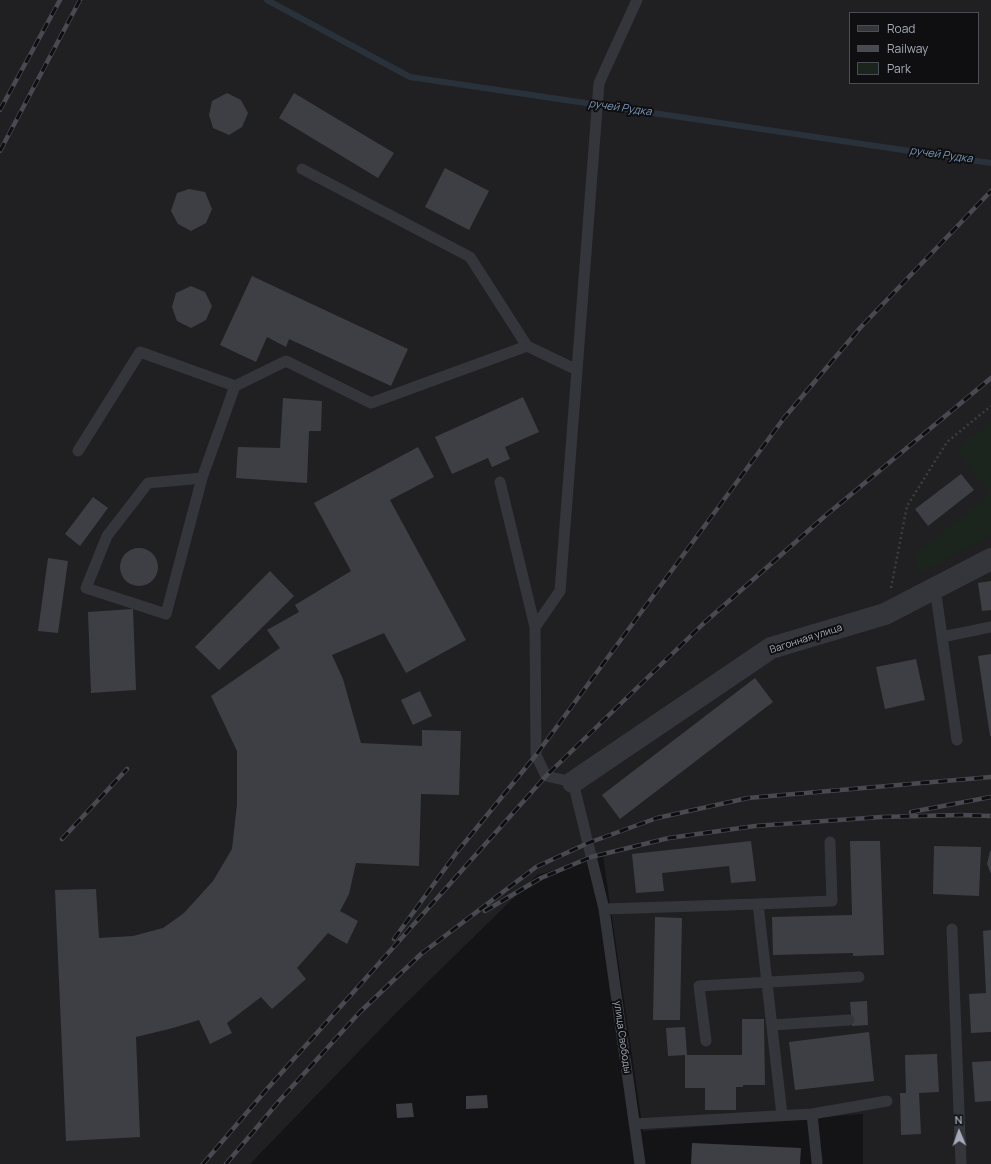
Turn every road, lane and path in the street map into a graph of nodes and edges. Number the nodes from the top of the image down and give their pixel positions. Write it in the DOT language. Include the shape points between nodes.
graph roads {
  1 [pos="637,0"];
  2 [pos="302,170"];
  3 [pos="528,346"];
  4 [pos="577,370"];
  5 [pos="235,386"];
  6 [pos="991,406"];
  7 [pos="78,451"];
  8 [pos="202,478"];
  9 [pos="500,482"];
  10 [pos="991,558"];
  11 [pos="935,588"];
  12 [pos="885,614"];
  13 [pos="535,627"];
  14 [pos="991,627"];
  15 [pos="942,637"];
  16 [pos="957,740"];
  17 [pos="573,782"];
  18 [pos="830,842"];
  19 [pos="758,904"];
  20 [pos="604,909"];
  21 [pos="952,928"];
  22 [pos="858,977"];
  23 [pos="767,982"];
  24 [pos="849,1020"];
  25 [pos="772,1025"];
  26 [pos="706,1041"];
  27 [pos="887,1101"];
  28 [pos="812,1114"];
  29 [pos="782,1115"];
  30 [pos="634,1124"];
  31 [pos="817,1162"];
  32 [pos="640,1164"];
  33 [pos="961,1164"];
  1 -- 4 [label="lane" via="599,83"];
  2 -- 3 [label="lane" via="470,257"];
  3 -- 4 [label="lane"];
  3 -- 5 [label="lane" via="371,403 286,361"];
  4 -- 13 [label="lane" via="560,591"];
  5 -- 7 [label="lane" via="140,352"];
  5 -- 8 [label="lane"];
  6 -- 12 [label="path" via="946,442 907,506"];
  8 -- 8 [label="lane" via="166,614 86,588 107,536 148,482"];
  9 -- 13 [label="lane"];
  10 -- 11 [label="street, Вагонная улица"];
  11 -- 12 [label="street, Вагонная улица"];
  11 -- 15 [label="lane"];
  12 -- 17 [label="street, Вагонная улица" via="771,648"];
  13 -- 17 [label="lane" via="536,755 546,776"];
  14 -- 15 [label="lane"];
  15 -- 16 [label="lane"];
  17 -- 20 [label="lane, улица Свободы"];
  18 -- 19 [label="lane" via="832,901"];
  19 -- 20 [label="lane"];
  19 -- 23 [label="lane"];
  20 -- 30 [label="lane, улица Свободы"];
  21 -- 33 [label="lane"];
  22 -- 23 [label="lane"];
  23 -- 25 [label="lane"];
  23 -- 26 [label="lane" via="699,986"];
  24 -- 25 [label="lane"];
  25 -- 29 [label="lane"];
  27 -- 28 [label="lane"];
  28 -- 29 [label="lane"];
  28 -- 31 [label="lane"];
  29 -- 30 [label="lane"];
  30 -- 32 [label="lane, улица Свободы"];
}
